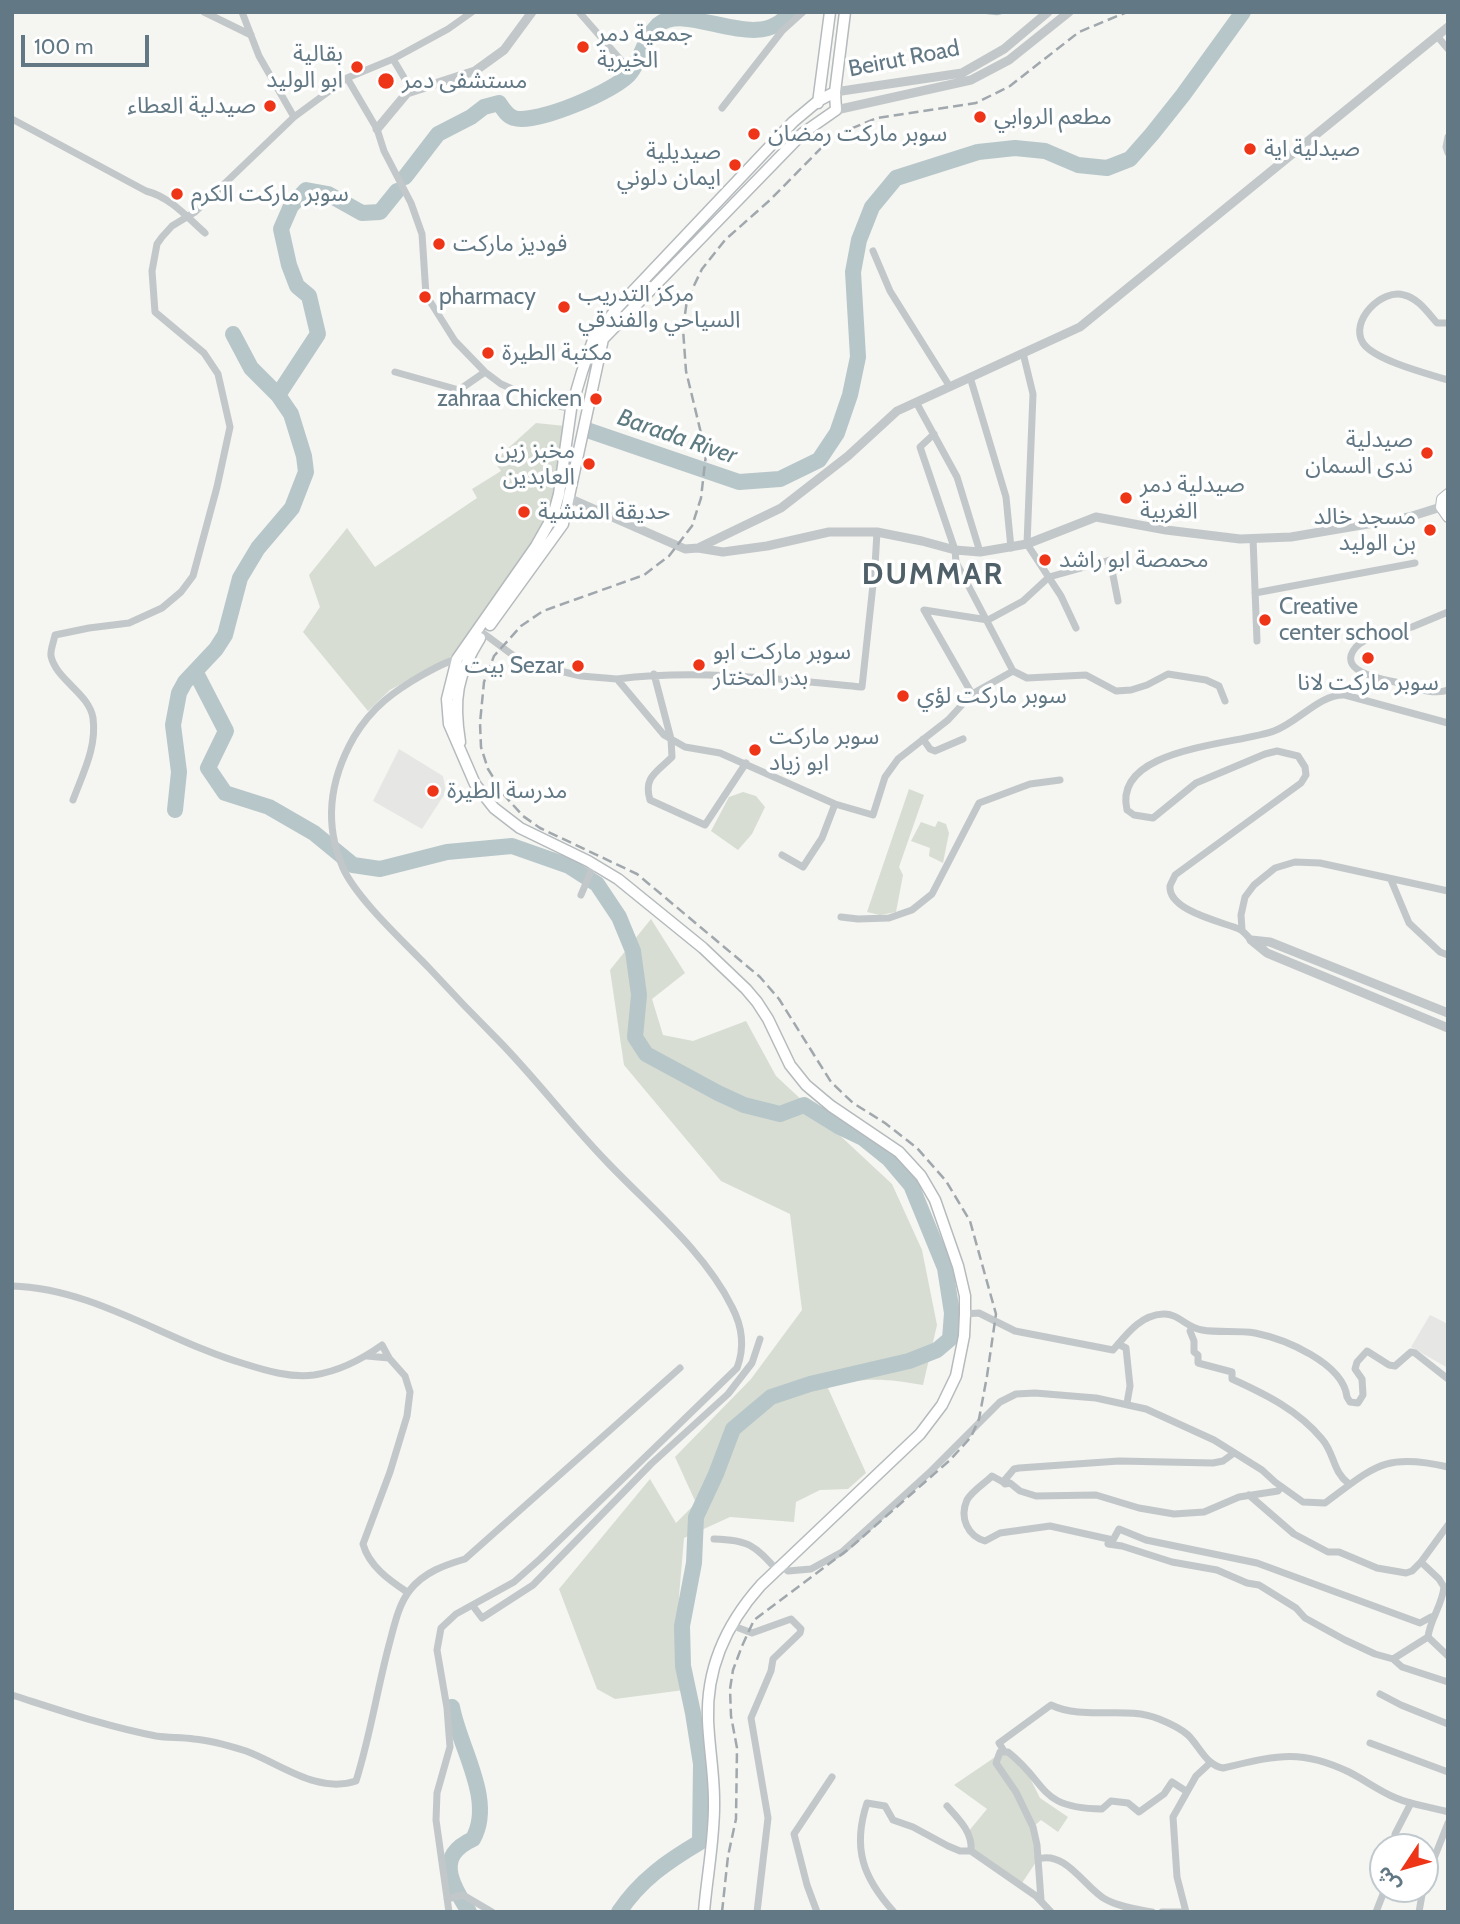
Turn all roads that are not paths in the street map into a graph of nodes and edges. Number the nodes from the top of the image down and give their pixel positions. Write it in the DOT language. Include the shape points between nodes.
graph roads {
  1 [pos="204,12"];
  2 [pos="242,12"];
  3 [pos="472,12"];
  4 [pos="532,12"];
  5 [pos="579,12"];
  6 [pos="803,12"];
  7 [pos="830,12"];
  8 [pos="845,12"];
  9 [pos="1048,12"];
  10 [pos="1069,12"];
  11 [pos="1448,27"];
  12 [pos="251,35"];
  13 [pos="1437,36"];
  14 [pos="1448,49"];
  15 [pos="394,59"];
  16 [pos="626,66"];
  17 [pos="347,78"];
  18 [pos="412,91"];
  19 [pos="835,92"];
  20 [pos="818,101"];
  21 [pos="722,108"];
  22 [pos="836,110"];
  23 [pos="294,117"];
  24 [pos="12,119"];
  25 [pos="821,120"];
  26 [pos="377,129"];
  27 [pos="1448,137"];
  28 [pos="1448,153"];
  29 [pos="187,217"];
  30 [pos="205,233"];
  31 [pos="873,251"];
  32 [pos="1448,323"];
  33 [pos="1023,353"];
  34 [pos="395,372"];
  35 [pos="485,372"];
  36 [pos="970,377"];
  37 [pos="1448,380"];
  38 [pos="950,387"];
  39 [pos="916,402"];
  40 [pos="571,409"];
  41 [pos="934,434"];
  42 [pos="1448,494"];
  43 [pos="564,496"];
  44 [pos="1441,507"];
  45 [pos="1448,517"];
  46 [pos="877,532"];
  47 [pos="1253,538"];
  48 [pos="1027,544"];
  49 [pos="698,548"];
  50 [pos="1011,548"];
  51 [pos="955,550"];
  52 [pos="979,552"];
  53 [pos="1415,563"];
  54 [pos="1049,577"];
  55 [pos="1255,593"];
  56 [pos="1118,601"];
  57 [pos="1448,612"];
  58 [pos="988,620"];
  59 [pos="1076,628"];
  60 [pos="483,633"];
  61 [pos="1257,640"];
  62 [pos="457,659"];
  63 [pos="1013,671"];
  64 [pos="654,674"];
  65 [pos="617,679"];
  66 [pos="1448,690"];
  67 [pos="972,694"];
  68 [pos="1225,701"];
  69 [pos="1448,723"];
  70 [pos="671,739"];
  71 [pos="923,739"];
  72 [pos="963,739"];
  73 [pos="462,759"];
  74 [pos="746,763"];
  75 [pos="1060,780"];
  76 [pos="73,800"];
  77 [pos="835,804"];
  78 [pos="782,855"];
  79 [pos="593,867"];
  80 [pos="1391,880"];
  81 [pos="1448,891"];
  82 [pos="581,895"];
  83 [pos="841,917"];
  84 [pos="1242,930"];
  85 [pos="1251,940"];
  86 [pos="1448,955"];
  87 [pos="1448,1013"];
  88 [pos="1448,1028"];
  89 [pos="12,1286"];
  90 [pos="965,1314"];
  91 [pos="1192,1327"];
  92 [pos="760,1339"];
  93 [pos="1118,1344"];
  94 [pos="367,1356"];
  95 [pos="389,1358"];
  96 [pos="680,1368"];
  97 [pos="1448,1379"];
  98 [pos="1127,1404"];
  99 [pos="1234,1453"];
  100 [pos="1447,1464"];
  101 [pos="1003,1482"];
  102 [pos="1349,1484"];
  103 [pos="1281,1488"];
  104 [pos="1250,1495"];
  105 [pos="1448,1525"];
  106 [pos="714,1539"];
  107 [pos="1113,1540"];
  108 [pos="1421,1562"];
  109 [pos="779,1568"];
  110 [pos="408,1592"];
  111 [pos="477,1612"];
  112 [pos="1431,1617"];
  113 [pos="731,1625"];
  114 [pos="1428,1637"];
  115 [pos="1447,1652"];
  116 [pos="1393,1659"];
  117 [pos="1448,1682"];
  118 [pos="1380,1694"];
  119 [pos="12,1695"];
  120 [pos="1448,1724"];
  121 [pos="1370,1743"];
  122 [pos="1004,1751"];
  123 [pos="1210,1763"];
  124 [pos="1448,1772"];
  125 [pos="832,1777"];
  126 [pos="1186,1791"];
  127 [pos="1411,1803"];
  128 [pos="947,1806"];
  129 [pos="1448,1812"];
  130 [pos="1448,1823"];
  131 [pos="1396,1833"];
  132 [pos="1439,1846"];
  133 [pos="971,1851"];
  134 [pos="1038,1859"];
  135 [pos="454,1897"];
  136 [pos="1041,1900"];
  137 [pos="449,1912"];
  138 [pos="492,1912"];
  139 [pos="704,1912"];
  140 [pos="757,1912"];
  141 [pos="817,1912"];
  142 [pos="894,1912"];
  143 [pos="1051,1912"];
  144 [pos="1152,1912"];
  145 [pos="1162,1912"];
  146 [pos="1185,1912"];
  1 -- 12 [label="street"];
  2 -- 12 [label="street"];
  3 -- 15 [label="street"];
  4 -- 18 [label="street" via="504,50 475,71"];
  5 -- 16 [label="street"];
  6 -- 21 [label="street" via="782,31"];
  7 -- 20 [label="main road"];
  8 -- 19 [label="main road"];
  9 -- 19 [label="street, Beirut Road" via="1004,49 962,73"];
  10 -- 22 [label="street" via="1009,60 971,80"];
  11 -- 13 [label="street"];
  12 -- 23 [label="street"];
  13 -- 14 [label="street"];
  13 -- 33 [label="street" via="1080,327"];
  15 -- 17 [label="street"];
  15 -- 18 [label="street"];
  17 -- 23 [label="street"];
  17 -- 26 [label="street"];
  18 -- 26 [label="street"];
  19 -- 20 [label="main road"];
  19 -- 22 [label="main road"];
  20 -- 25 [label="main road"];
  20 -- 40 [label="main road" via="618,307 594,337"];
  22 -- 25 [label="main road"];
  23 -- 29 [label="street"];
  24 -- 29 [label="street" via="154,193"];
  25 -- 43 [label="main road" via="794,142 603,339"];
  26 -- 35 [label="street" via="422,234 426,295 455,341"];
  27 -- 28 [label="street"];
  29 -- 30 [label="street"];
  29 -- 76 [label="street" via="157,244 152,271 155,312 204,353 218,374 230,427 193,576 181,592 162,608 129,623 55,635 50,654 57,669 93,714 94,742"];
  31 -- 38 [label="street" via="890,291"];
  32 -- 37 [label="street" via="1437,323 1413,298 1391,294 1366,313 1360,330 1363,343 1377,354"];
  33 -- 36 [label="street"];
  33 -- 48 [label="street" via="1033,394"];
  34 -- 35 [label="street" via="459,390"];
  35 -- 40 [label="street" via="518,393"];
  36 -- 38 [label="street"];
  36 -- 50 [label="street" via="1006,496"];
  38 -- 39 [label="street"];
  39 -- 41 [label="street"];
  39 -- 49 [label="street" via="897,411 781,509"];
  40 -- 43 [label="main road"];
  41 -- 51 [label="street" via="920,447"];
  41 -- 52 [label="street" via="957,477"];
  42 -- 44 [label="main road"];
  43 -- 49 [label="street" via="685,549"];
  43 -- 60 [label="main road" via="563,524"];
  43 -- 62 [label="main road" via="536,546"];
  44 -- 45 [label="main road"];
  44 -- 47 [label="street" via="1409,517 1291,537"];
  46 -- 49 [label="street" via="829,532 723,552"];
  46 -- 51 [label="street"];
  46 -- 64 [label="street" via="862,687 749,676"];
  47 -- 48 [label="street" via="1166,530 1096,517"];
  47 -- 55 [label="street"];
  48 -- 50 [label="street"];
  48 -- 54 [label="street"];
  50 -- 52 [label="street"];
  51 -- 52 [label="street"];
  51 -- 58 [label="street" via="956,562"];
  53 -- 55 [label="street"];
  54 -- 56 [label="street" via="1110,560"];
  54 -- 58 [label="street" via="1023,601"];
  54 -- 59 [label="street"];
  55 -- 61 [label="street"];
  57 -- 66 [label="street" via="1364,641 1353,652 1352,662 1364,674 1434,692"];
  58 -- 63 [label="street"];
  58 -- 67 [label="street" via="924,610"];
  60 -- 65 [label="street" via="522,662"];
  60 -- 73 [label="main road" via="464,666 456,692"];
  62 -- 73 [label="main road" via="447,712"];
  62 -- 111 [label="street" via="382,701 346,751 331,805 342,867 369,904 702,1262 732,1306 742,1343 737,1368"];
  63 -- 67 [label="street"];
  63 -- 68 [label="street" via="1027,678 1086,675 1116,691 1173,674 1219,686"];
  64 -- 65 [label="street"];
  64 -- 70 [label="street"];
  65 -- 70 [label="street"];
  67 -- 71 [label="street"];
  69 -- 84 [label="street" via="1332,694 1276,731 1153,761 1130,783 1127,810 1153,818 1196,783 1230,768 1277,751 1298,756 1305,766 1301,783 1175,875 1170,885 1181,905 1213,922"];
  70 -- 74 [label="street"];
  70 -- 74 [label="street" via="672,757 649,779 650,800 705,825"];
  71 -- 72 [label="street" via="935,751"];
  71 -- 77 [label="street" via="898,759 885,777 873,815"];
  73 -- 79 [label="main road" via="484,797 506,818"];
  74 -- 77 [label="street"];
  75 -- 83 [label="street" via="979,803 932,894 912,911 889,918"];
  77 -- 78 [label="street" via="822,838 803,867"];
  79 -- 82 [label="street"];
  79 -- 90 [label="main road" via="618,879 746,989 806,1085 911,1162 942,1216 963,1284"];
  80 -- 81 [label="street"];
  80 -- 84 [label="street" via="1320,863 1295,862 1275,868 1245,897"];
  80 -- 86 [label="street" via="1409,923"];
  84 -- 85 [label="street"];
  85 -- 87 [label="street" via="1270,942"];
  85 -- 88 [label="street" via="1267,953"];
  89 -- 94 [label="street" via="81,1298 191,1346 273,1372 312,1375"];
  90 -- 93 [label="street" via="979,1313 1015,1331 1105,1350"];
  90 -- 109 [label="main road" via="956,1376 942,1405 920,1434"];
  91 -- 93 [label="street" via="1163,1314 1125,1333"];
  91 -- 97 [label="street" via="1256,1333 1300,1349 1335,1373 1354,1403 1363,1395 1362,1379 1355,1369 1367,1351 1395,1366 1415,1353"];
  91 -- 102 [label="street" via="1198,1363 1232,1372 1231,1379 1278,1401 1303,1420 1323,1439 1339,1476"];
  92 -- 111 [label="street" via="752,1363 728,1394 651,1464 533,1585 482,1618"];
  93 -- 98 [label="street" via="1126,1348"];
  94 -- 95 [label="street"];
  94 -- 95 [label="street" via="382,1345"];
  95 -- 110 [label="street" via="408,1383 409,1402 363,1544 379,1570"];
  96 -- 110 [label="street" via="465,1559 439,1567"];
  98 -- 99 [label="street"];
  98 -- 109 [label="street" via="1016,1394 1000,1402 842,1552 811,1569"];
  99 -- 101 [label="street" via="1213,1463 1107,1462 1019,1468"];
  99 -- 103 [label="street" via="1262,1469"];
  100 -- 102 [label="street" via="1398,1460 1371,1469"];
  101 -- 104 [label="street" via="1036,1496 1096,1495 1174,1514 1204,1512"];
  101 -- 107 [label="street" via="992,1476 968,1499 964,1516 968,1530 977,1538 985,1541 1000,1533 1049,1526"];
  102 -- 103 [label="street" via="1325,1503 1315,1504"];
  103 -- 104 [label="street"];
  104 -- 108 [label="street" via="1294,1534 1328,1552 1406,1573"];
  105 -- 108 [label="street"];
  106 -- 109 [label="street" via="739,1539"];
  107 -- 112 [label="street" via="1119,1529 1146,1540 1257,1563 1420,1623"];
  107 -- 116 [label="street" via="1108,1545 1217,1570 1259,1585 1305,1618"];
  108 -- 112 [label="street" via="1444,1587"];
  109 -- 113 [label="main road"];
  110 -- 119 [label="street" via="394,1627 356,1781 345,1785 324,1784 245,1751 197,1739 131,1731"];
  111 -- 135 [label="street" via="456,1614 441,1628 438,1650 450,1747 437,1793 436,1820"];
  112 -- 114 [label="street"];
  113 -- 139 [label="main road" via="709,1691 715,1801"];
  113 -- 140 [label="street" via="752,1633 791,1619 801,1629 773,1659 751,1718 768,1818"];
  114 -- 115 [label="street"];
  114 -- 116 [label="street"];
  116 -- 117 [label="street" via="1402,1667"];
  118 -- 120 [label="street"];
  121 -- 124 [label="street"];
  122 -- 123 [label="street" via="999,1743 1051,1705 1074,1712 1156,1717 1189,1736"];
  122 -- 126 [label="street" via="1014,1756 1045,1793 1068,1806 1102,1809 1111,1801 1128,1803 1139,1812 1172,1782"];
  122 -- 134 [label="street" via="997,1755 996,1763 1033,1827"];
  123 -- 126 [label="street"];
  123 -- 127 [label="street" via="1223,1768 1302,1756 1340,1768"];
  125 -- 141 [label="street" via="794,1834"];
  126 -- 146 [label="street" via="1173,1826"];
  127 -- 129 [label="street"];
  127 -- 131 [label="street"];
  128 -- 133 [label="street" via="968,1832"];
  130 -- 132 [label="street"];
  133 -- 136 [label="street"];
  133 -- 142 [label="street" via="948,1846 893,1820 885,1806 867,1803 860,1833 863,1867"];
  134 -- 136 [label="street"];
  134 -- 144 [label="street" via="1064,1864 1106,1900"];
  135 -- 137 [label="street"];
  135 -- 138 [label="street"];
  136 -- 143 [label="street"];
  145 -- 146 [label="street"];
}
